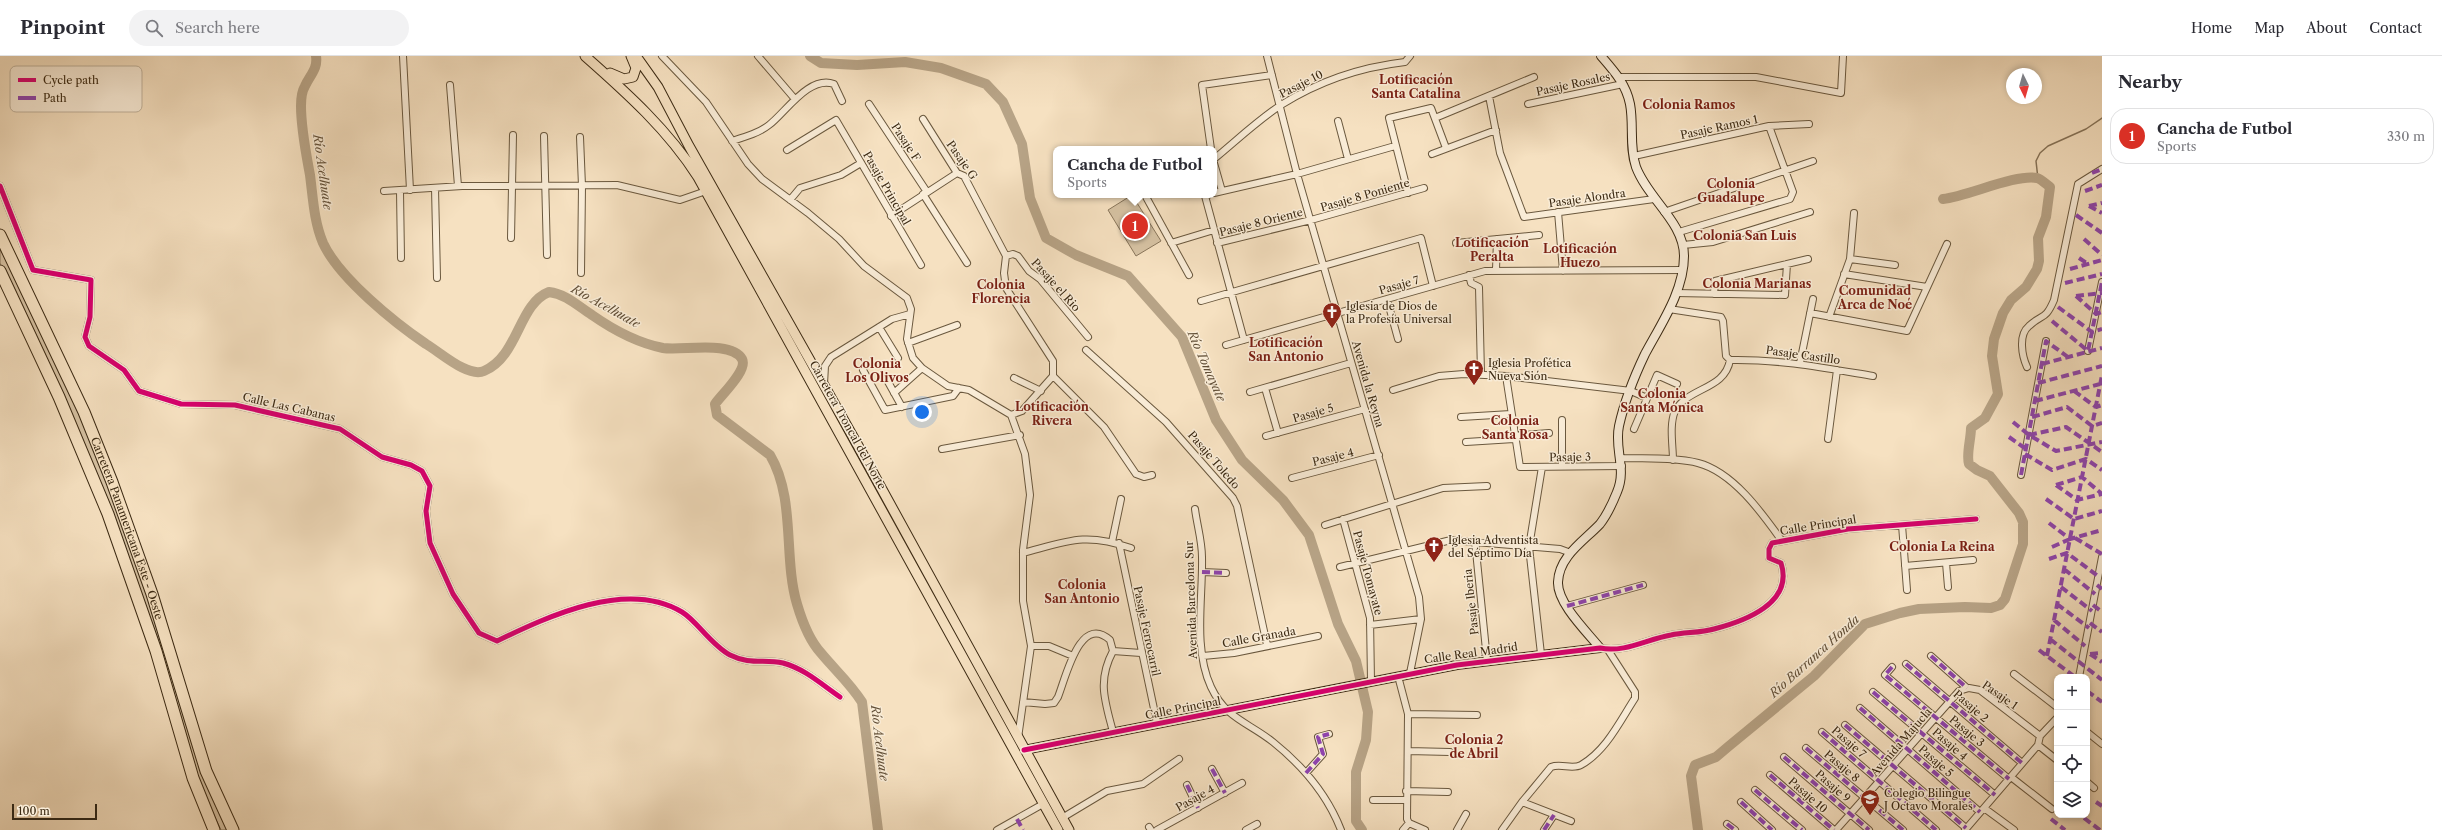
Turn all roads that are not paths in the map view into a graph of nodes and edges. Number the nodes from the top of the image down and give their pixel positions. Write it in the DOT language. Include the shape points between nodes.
graph roads {
  1 [pos="403,56"];
  2 [pos="631,56"];
  3 [pos="636,56"];
  4 [pos="662,56"];
  5 [pos="758,56"];
  6 [pos="1267,56"];
  7 [pos="1601,56"];
  8 [pos="1843,56"];
  9 [pos="1410,57"];
  10 [pos="587,58"];
  11 [pos="1272,75"];
  12 [pos="1534,77"];
  13 [pos="1621,80"];
  14 [pos="450,85"];
  15 [pos="1489,96"];
  16 [pos="794,98"];
  17 [pos="842,101"];
  18 [pos="869,104"];
  19 [pos="1528,104"];
  20 [pos="1280,105"];
  21 [pos="1435,118"];
  22 [pos="923,119"];
  23 [pos="1338,121"];
  24 [pos="1809,124"];
  25 [pos="1769,126"];
  26 [pos="1496,130"];
  27 [pos="513,135"];
  28 [pos="544,136"];
  29 [pos="580,136"];
  30 [pos="732,141"];
  31 [pos="1211,146"];
  32 [pos="1395,146"];
  33 [pos="1446,148"];
  34 [pos="787,150"];
  35 [pos="1432,154"];
  36 [pos="1217,156"];
  37 [pos="1634,156"];
  38 [pos="1348,159"];
  39 [pos="1813,161"];
  40 [pos="861,163"];
  41 [pos="2102,169"];
  42 [pos="1785,170"];
  43 [pos="957,173"];
  44 [pos="1217,174"];
  45 [pos="1297,174"];
  46 [pos="0,186"];
  47 [pos="458,186"];
  48 [pos="512,186"];
  49 [pos="582,186"];
  50 [pos="546,187"];
  51 [pos="435,188"];
  52 [pos="1424,188"];
  53 [pos="410,190"];
  54 [pos="384,191"];
  55 [pos="400,191"];
  56 [pos="706,191"];
  57 [pos="1222,191"];
  58 [pos="1217,192"];
  59 [pos="925,193"];
  60 [pos="1408,193"];
  61 [pos="1147,198"];
  62 [pos="1208,198"];
  63 [pos="1654,199"];
  64 [pos="790,200"];
  65 [pos="1558,212"];
  66 [pos="1664,212"];
  67 [pos="1810,212"];
  68 [pos="1854,213"];
  69 [pos="891,216"];
  70 [pos="1311,220"];
  71 [pos="1214,230"];
  72 [pos="1679,232"];
  73 [pos="0,235"];
  74 [pos="1538,235"];
  75 [pos="511,238"];
  76 [pos="1497,239"];
  77 [pos="1172,243"];
  78 [pos="1217,243"];
  79 [pos="1456,243"];
  80 [pos="1947,244"];
  81 [pos="1684,245"];
  82 [pos="547,255"];
  83 [pos="1006,256"];
  84 [pos="401,258"];
  85 [pos="1808,259"];
  86 [pos="1850,259"];
  87 [pos="967,263"];
  88 [pos="1787,264"];
  89 [pos="1895,265"];
  90 [pos="921,266"];
  91 [pos="1323,266"];
  92 [pos="1496,270"];
  93 [pos="1683,270"];
  94 [pos="0,271"];
  95 [pos="1563,271"];
  96 [pos="581,273"];
  97 [pos="1844,274"];
  98 [pos="1189,275"];
  99 [pos="1469,276"];
  100 [pos="437,278"];
  101 [pos="2102,282"];
  102 [pos="1433,286"];
  103 [pos="1927,287"];
  104 [pos="1231,292"];
  105 [pos="1676,293"];
  106 [pos="1714,294"];
  107 [pos="1387,299"];
  108 [pos="1813,299"];
  109 [pos="1201,301"];
  110 [pos="1669,309"];
  111 [pos="1337,313"];
  112 [pos="1810,313"];
  113 [pos="910,314"];
  114 [pos="1829,317"];
  115 [pos="957,325"];
  116 [pos="879,327"];
  117 [pos="1088,337"];
  118 [pos="1398,338"];
  119 [pos="1244,340"];
  120 [pos="2046,341"];
  121 [pos="908,342"];
  122 [pos="1226,345"];
  123 [pos="1086,350"];
  124 [pos="2088,351"];
  125 [pos="898,358"];
  126 [pos="1730,360"];
  127 [pos="1351,363"];
  128 [pos="1800,363"];
  129 [pos="2027,367"];
  130 [pos="922,368"];
  131 [pos="863,370"];
  132 [pos="1837,370"];
  133 [pos="1481,374"];
  134 [pos="1053,376"];
  135 [pos="1506,376"];
  136 [pos="1873,376"];
  137 [pos="1014,378"];
  138 [pos="887,380"];
  139 [pos="824,384"];
  140 [pos="1677,384"];
  141 [pos="958,388"];
  142 [pos="1265,388"];
  143 [pos="1393,390"];
  144 [pos="1041,391"];
  145 [pos="1631,391"];
  146 [pos="1250,392"];
  147 [pos="894,393"];
  148 [pos="1647,398"];
  149 [pos="902,407"];
  150 [pos="1365,408"];
  151 [pos="1511,414"];
  152 [pos="1011,415"];
  153 [pos="1461,417"];
  154 [pos="1562,420"];
  155 [pos="1634,429"];
  156 [pos="1278,433"];
  157 [pos="1549,433"];
  158 [pos="1020,435"];
  159 [pos="1266,436"];
  160 [pos="1513,437"];
  161 [pos="1828,439"];
  162 [pos="1466,442"];
  163 [pos="942,448"];
  164 [pos="1379,455"];
  165 [pos="1673,460"];
  166 [pos="1622,462"];
  167 [pos="1562,466"];
  168 [pos="1542,467"];
  169 [pos="1152,475"];
  170 [pos="2021,475"];
  171 [pos="1292,478"];
  172 [pos="1487,486"];
  173 [pos="1121,499"];
  174 [pos="1392,502"];
  175 [pos="1195,509"];
  176 [pos="1343,519"];
  177 [pos="1976,519"];
  178 [pos="1325,525"];
  179 [pos="1902,525"];
  180 [pos="1475,541"];
  181 [pos="1782,541"];
  182 [pos="1116,543"];
  183 [pos="1528,547"];
  184 [pos="1131,548"];
  185 [pos="1407,551"];
  186 [pos="1023,553"];
  187 [pos="1571,553"];
  188 [pos="2102,557"];
  189 [pos="1973,560"];
  190 [pos="1356,562"];
  191 [pos="1946,563"];
  192 [pos="1905,566"];
  193 [pos="1340,567"];
  194 [pos="1202,572"];
  195 [pos="1226,573"];
  196 [pos="1643,585"];
  197 [pos="1948,587"];
  198 [pos="1907,590"];
  199 [pos="1567,606"];
  200 [pos="1421,618"];
  201 [pos="1370,625"];
  202 [pos="1318,636"];
  203 [pos="1267,645"];
  204 [pos="1031,646"];
  205 [pos="1604,649"];
  206 [pos="1113,651"];
  207 [pos="1141,653"];
  208 [pos="1541,654"];
  209 [pos="1074,656"];
  210 [pos="1203,656"];
  211 [pos="1931,656"];
  212 [pos="1487,660"];
  213 [pos="1906,664"];
  214 [pos="1892,666"];
  215 [pos="1410,673"];
  216 [pos="2014,674"];
  217 [pos="2080,674"];
  218 [pos="1398,676"];
  219 [pos="1370,681"];
  220 [pos="1346,686"];
  221 [pos="1967,688"];
  222 [pos="1873,692"];
  223 [pos="840,697"];
  224 [pos="1950,701"];
  225 [pos="1023,702"];
  226 [pos="2054,705"];
  227 [pos="1860,708"];
  228 [pos="1224,710"];
  229 [pos="1408,714"];
  230 [pos="1477,715"];
  231 [pos="1936,718"];
  232 [pos="2054,721"];
  233 [pos="1157,723"];
  234 [pos="1845,724"];
  235 [pos="1113,732"];
  236 [pos="1822,732"];
  237 [pos="1922,733"];
  238 [pos="1329,734"];
  239 [pos="2090,734"];
  240 [pos="2040,736"];
  241 [pos="1018,739"];
  242 [pos="2102,744"];
  243 [pos="2038,745"];
  244 [pos="1806,748"];
  245 [pos="1024,750"];
  246 [pos="1908,750"];
  247 [pos="1408,751"];
  248 [pos="1450,752"];
  249 [pos="1784,757"];
  250 [pos="2054,758"];
  251 [pos="1179,759"];
  252 [pos="2022,763"];
  253 [pos="1893,766"];
  254 [pos="1212,769"];
  255 [pos="1306,773"];
  256 [pos="1770,775"];
  257 [pos="2010,778"];
  258 [pos="1879,781"];
  259 [pos="1242,783"];
  260 [pos="1187,785"];
  261 [pos="2090,785"];
  262 [pos="2094,788"];
  263 [pos="1754,790"];
  264 [pos="1225,792"];
  265 [pos="1406,792"];
  266 [pos="1448,792"];
  267 [pos="1995,795"];
  268 [pos="1864,798"];
  269 [pos="1373,800"];
  270 [pos="1406,800"];
  271 [pos="1522,802"];
  272 [pos="1741,802"];
  273 [pos="1043,804"];
  274 [pos="1198,808"];
  275 [pos="2052,809"];
  276 [pos="1982,810"];
  277 [pos="1466,814"];
  278 [pos="1554,814"];
  279 [pos="1850,814"];
  280 [pos="1062,818"];
  281 [pos="1571,821"];
  282 [pos="1409,823"];
  283 [pos="1257,824"];
  284 [pos="1727,824"];
  285 [pos="1966,829"];
  286 [pos="214,830"];
  287 [pos="233,830"];
  288 [pos="997,830"];
  289 [pos="1058,830"];
  290 [pos="1069,830"];
  291 [pos="1157,830"];
  292 [pos="1246,830"];
  293 [pos="1341,830"];
  294 [pos="1403,830"];
  295 [pos="1425,830"];
  296 [pos="1457,830"];
  297 [pos="1502,830"];
  298 [pos="1544,830"];
  299 [pos="1734,830"];
  300 [pos="1772,830"];
  301 [pos="1802,830"];
  302 [pos="1835,830"];
  303 [pos="1869,830"];
  304 [pos="1902,830"];
  305 [pos="1936,830"];
  306 [pos="2014,830"];
  1 -- 53 [label="street"];
  2 -- 10 [label="main road" via="636,71 633,77 627,79 620,79"];
  3 -- 139 [label="main road, Carretera Troncal del Norte" via="658,87"];
  4 -- 30 [label="street" via="706,102"];
  5 -- 16 [label="street"];
  6 -- 11 [label="street, Avenida la Reyna"];
  7 -- 13 [label="street"];
  8 -- 13 [label="street, Pasaje Rosales" via="1841,93 1756,77"];
  9 -- 20 [label="street, Pasaje 10" via="1405,62 1380,65 1342,76 1303,92"];
  10 -- 56 [label="main road, Carretera Troncal del Norte" via="656,122"];
  11 -- 20 [label="street, Avenida la Reyna"];
  11 -- 31 [label="street" via="1202,85"];
  12 -- 15 [label="street"];
  13 -- 19 [label="street, Pasaje Rosales"];
  13 -- 37 [label="street" via="1630,104"];
  14 -- 47 [label="street"];
  15 -- 21 [label="street"];
  15 -- 26 [label="street"];
  16 -- 17 [label="street" via="828,82 837,89"];
  16 -- 30 [label="street" via="769,125"];
  18 -- 59 [label="street, Pasaje F"];
  20 -- 36 [label="street, Pasaje 10"];
  20 -- 45 [label="street, Avenida la Reyna"];
  21 -- 32 [label="street" via="1431,108 1392,116 1389,121"];
  21 -- 33 [label="street"];
  22 -- 43 [label="street, Pasaje G"];
  23 -- 38 [label="street"];
  24 -- 25 [label="street, Pasaje Ramos 1"];
  25 -- 37 [label="street, Pasaje Ramos 1"];
  25 -- 42 [label="street"];
  26 -- 33 [label="street"];
  26 -- 65 [label="street, Pasaje Alondra" via="1500,153 1524,217"];
  27 -- 48 [label="street"];
  28 -- 50 [label="street"];
  29 -- 49 [label="street"];
  30 -- 64 [label="street" via="762,179"];
  32 -- 38 [label="street"];
  32 -- 60 [label="street"];
  33 -- 35 [label="street"];
  34 -- 40 [label="street, Pasaje Principal" via="836,120"];
  37 -- 63 [label="street" via="1636,167"];
  38 -- 45 [label="street"];
  39 -- 42 [label="street"];
  40 -- 64 [label="street" via="841,175 800,188"];
  40 -- 69 [label="street, Pasaje Principal"];
  41 -- 129 [label="street" via="2078,184 2054,300 2049,312 2028,326 2023,336 2022,355"];
  42 -- 66 [label="street"];
  42 -- 72 [label="street" via="1793,192 1787,201"];
  43 -- 59 [label="street"];
  43 -- 83 [label="street, Pasaje G" via="964,176"];
  44 -- 57 [label="street"];
  45 -- 57 [label="street"];
  45 -- 70 [label="street, Avenida la Reyna"];
  46 -- 223 [label="street, Calle Las Cabanas" via="33,270 91,280 90,317 85,337 89,346 124,370 139,391 181,404 235,405 340,429 382,457 411,465 422,471 430,486 426,511 430,543 452,594 479,633 497,641 536,622 619,598 658,602 683,612 704,635 729,654 753,663 781,663 802,669"];
  47 -- 48 [label="street"];
  47 -- 51 [label="street"];
  48 -- 50 [label="street"];
  48 -- 75 [label="street"];
  49 -- 50 [label="street"];
  49 -- 56 [label="street" via="617,185 680,200"];
  49 -- 96 [label="street"];
  50 -- 82 [label="street"];
  51 -- 53 [label="street"];
  51 -- 100 [label="street"];
  52 -- 60 [label="street, Pasaje 8 Poniente"];
  53 -- 55 [label="street"];
  54 -- 55 [label="street"];
  55 -- 84 [label="street"];
  56 -- 273 [label="main road, Carretera Troncal del Norte"];
  57 -- 58 [label="street"];
  59 -- 69 [label="street"];
  59 -- 87 [label="street, Pasaje F"];
  60 -- 70 [label="street, Pasaje 8 Poniente"];
  61 -- 77 [label="street"];
  62 -- 71 [label="street"];
  63 -- 65 [label="street, Pasaje Alondra"];
  63 -- 66 [label="street"];
  64 -- 113 [label="street" via="839,239 864,266 903,294 909,302"];
  65 -- 95 [label="street"];
  66 -- 72 [label="street"];
  67 -- 81 [label="street" via="1713,242"];
  68 -- 86 [label="street"];
  69 -- 90 [label="street, Pasaje Principal"];
  70 -- 78 [label="street, Pasaje 8 Oriente"];
  70 -- 91 [label="street, Avenida la Reyna"];
  71 -- 77 [label="street"];
  71 -- 78 [label="street"];
  72 -- 81 [label="street"];
  73 -- 287 [label="highway, Carretera Panamericana Este - Oeste" via="84,412 112,482 152,594 206,771"];
  74 -- 76 [label="street"];
  76 -- 79 [label="street"];
  76 -- 92 [label="street"];
  77 -- 98 [label="street"];
  78 -- 104 [label="street"];
  80 -- 103 [label="street"];
  81 -- 93 [label="street"];
  83 -- 117 [label="street, Pasaje el Rio" via="1018,256"];
  83 -- 134 [label="street" via="1006,288 1052,361"];
  85 -- 88 [label="street"];
  86 -- 89 [label="street"];
  86 -- 97 [label="street"];
  88 -- 106 [label="street" via="1715,281"];
  88 -- 106 [label="street" via="1785,296"];
  91 -- 102 [label="street" via="1421,238"];
  91 -- 104 [label="street"];
  91 -- 111 [label="street, Avenida la Reyna"];
  92 -- 95 [label="street, Pasaje 7"];
  92 -- 99 [label="street, Pasaje 7"];
  93 -- 95 [label="street, Pasaje 7"];
  93 -- 105 [label="street"];
  94 -- 286 [label="highway, Carretera Panamericana Este - Oeste" via="70,422 108,514 156,651 193,778"];
  97 -- 103 [label="street"];
  97 -- 114 [label="street"];
  99 -- 102 [label="street, Pasaje 7"];
  99 -- 133 [label="street" via="1471,283 1479,287"];
  101 -- 124 [label="street"];
  102 -- 107 [label="street, Pasaje 7"];
  103 -- 114 [label="street" via="1907,331"];
  104 -- 109 [label="street"];
  104 -- 119 [label="street"];
  105 -- 106 [label="street"];
  105 -- 110 [label="street"];
  107 -- 111 [label="street, Pasaje 7"];
  107 -- 118 [label="street"];
  108 -- 112 [label="street"];
  110 -- 126 [label="street" via="1720,317 1723,321 1726,356"];
  110 -- 145 [label="street" via="1644,357"];
  111 -- 119 [label="street, Pasaje 7"];
  111 -- 127 [label="street, Avenida la Reyna"];
  112 -- 114 [label="street"];
  112 -- 128 [label="street"];
  113 -- 116 [label="street" via="898,316"];
  113 -- 121 [label="street"];
  115 -- 121 [label="street"];
  116 -- 125 [label="street"];
  116 -- 139 [label="street" via="830,357 825,366"];
  119 -- 122 [label="street, Pasaje 7"];
  120 -- 170 [label="street"];
  121 -- 130 [label="street" via="913,358"];
  123 -- 203 [label="street, Pasaje Toledo" via="1176,432 1233,498 1237,506"];
  126 -- 128 [label="street, Pasaje Castillo"];
  126 -- 165 [label="street" via="1718,381 1691,397 1675,412 1672,433"];
  127 -- 142 [label="street"];
  127 -- 150 [label="street, Avenida la Reyna"];
  128 -- 132 [label="street, Pasaje Castillo"];
  130 -- 141 [label="street" via="948,386"];
  130 -- 147 [label="street"];
  131 -- 149 [label="street" via="885,410"];
  132 -- 136 [label="street, Pasaje Castillo"];
  132 -- 161 [label="street"];
  133 -- 135 [label="street"];
  133 -- 143 [label="street" via="1439,376"];
  134 -- 144 [label="street"];
  134 -- 169 [label="street" via="1104,427 1136,474 1144,478"];
  135 -- 145 [label="street"];
  135 -- 151 [label="street"];
  137 -- 144 [label="street"];
  138 -- 147 [label="street"];
  139 -- 241 [label="main road, Carretera Troncal del Norte"];
  140 -- 148 [label="street" via="1657,375"];
  141 -- 149 [label="street" via="953,396"];
  141 -- 152 [label="street" via="969,390"];
  142 -- 146 [label="street"];
  142 -- 156 [label="street"];
  144 -- 152 [label="street" via="1022,411"];
  145 -- 148 [label="street"];
  145 -- 166 [label="street" via="1619,427"];
  147 -- 149 [label="street"];
  148 -- 155 [label="street"];
  150 -- 156 [label="street, Pasaje 5"];
  150 -- 164 [label="street, Avenida la Reyna"];
  151 -- 153 [label="street"];
  151 -- 160 [label="street"];
  152 -- 158 [label="street"];
  154 -- 167 [label="street"];
  156 -- 159 [label="street, Pasaje 5"];
  157 -- 160 [label="street"];
  158 -- 163 [label="street"];
  158 -- 186 [label="street" via="1030,495"];
  160 -- 162 [label="street"];
  160 -- 168 [label="street, Pasaje 3" via="1518,466"];
  164 -- 171 [label="street, Pasaje 4"];
  164 -- 174 [label="street, Avenida la Reyna"];
  165 -- 166 [label="street, Calle Principal"];
  165 -- 181 [label="street, Calle Principal" via="1698,463 1742,490"];
  166 -- 167 [label="street, Pasaje 3"];
  166 -- 187 [label="street" via="1622,480 1618,492 1601,522"];
  167 -- 168 [label="street, Pasaje 3"];
  168 -- 183 [label="street"];
  172 -- 174 [label="street" via="1450,486"];
  173 -- 182 [label="street, Pasaje Ferrocarril"];
  174 -- 176 [label="street"];
  174 -- 185 [label="street, Avenida la Reyna"];
  175 -- 194 [label="street, Avenida Barcelona Sur"];
  176 -- 178 [label="street"];
  176 -- 190 [label="street, Pasaje Tomayate"];
  177 -- 179 [label="street, Calle Principal"];
  179 -- 181 [label="street, Calle Principal" via="1848,529"];
  179 -- 192 [label="street"];
  180 -- 183 [label="street"];
  180 -- 185 [label="street" via="1451,540"];
  180 -- 212 [label="street, Pasaje Iberia"];
  181 -- 205 [label="street, Calle Principal" via="1772,543 1767,554 1768,558 1781,563 1784,573 1779,592 1769,606 1748,618 1713,630 1671,635 1616,651"];
  182 -- 184 [label="street"];
  182 -- 186 [label="street" via="1081,538"];
  182 -- 207 [label="street, Pasaje Ferrocarril"];
  183 -- 187 [label="street" via="1560,549"];
  183 -- 208 [label="street"];
  185 -- 190 [label="street"];
  185 -- 200 [label="street, Avenida la Reyna" via="1419,597"];
  186 -- 204 [label="street" via="1023,600"];
  187 -- 199 [label="street" via="1560,572 1558,582"];
  188 -- 217 [label="street"];
  189 -- 191 [label="street"];
  190 -- 193 [label="street"];
  190 -- 201 [label="street, Pasaje Tomayate"];
  191 -- 192 [label="street"];
  191 -- 197 [label="street"];
  192 -- 198 [label="street"];
  194 -- 195 [label="street"];
  194 -- 210 [label="street, Avenida Barcelona Sur"];
  196 -- 199 [label="street"];
  199 -- 205 [label="street"];
  200 -- 201 [label="street"];
  200 -- 215 [label="street, Avenida la Reyna"];
  201 -- 219 [label="street, Pasaje Tomayate"];
  202 -- 203 [label="street, Calle Granada"];
  203 -- 210 [label="street, Calle Granada" via="1234,653"];
  204 -- 209 [label="street" via="1049,646"];
  204 -- 225 [label="street"];
  205 -- 208 [label="street, Calle Real Madrid"];
  205 -- 271 [label="street" via="1635,692 1636,698 1602,748 1581,765 1551,767"];
  206 -- 207 [label="street"];
  206 -- 209 [label="street" via="1110,640 1105,635 1093,633 1085,637"];
  206 -- 235 [label="street" via="1108,660 1102,687"];
  207 -- 233 [label="street, Pasaje Ferrocarril"];
  208 -- 212 [label="street, Calle Real Madrid"];
  209 -- 225 [label="street" via="1054,703"];
  210 -- 228 [label="street, Avenida Barcelona Sur" via="1206,676"];
  211 -- 221 [label="street, Pasaje 1"];
  212 -- 215 [label="street, Calle Real Madrid"];
  213 -- 224 [label="street, Pasaje 2"];
  214 -- 231 [label="street, Pasaje 3" via="1885,675"];
  215 -- 218 [label="street, Calle Real Madrid"];
  216 -- 226 [label="street"];
  218 -- 219 [label="street, Calle Real Madrid"];
  218 -- 229 [label="street"];
  219 -- 220 [label="street, Calle Real Madrid"];
  220 -- 228 [label="street, Calle Principal"];
  221 -- 224 [label="street, Avenida Majucla" via="1959,691"];
  221 -- 240 [label="street, Pasaje 1" via="1980,690"];
  222 -- 237 [label="street, Pasaje 4"];
  224 -- 231 [label="street, Avenida Majucla"];
  224 -- 252 [label="street, Pasaje 2"];
  225 -- 241 [label="street"];
  227 -- 246 [label="street, Pasaje 5"];
  228 -- 233 [label="street, Calle Principal"];
  228 -- 255 [label="street" via="1273,742"];
  229 -- 230 [label="street"];
  229 -- 247 [label="street"];
  231 -- 237 [label="street, Avenida Majucla"];
  231 -- 257 [label="street, Pasaje 3"];
  232 -- 240 [label="street"];
  233 -- 235 [label="street, Calle Principal"];
  234 -- 253 [label="street"];
  235 -- 245 [label="street, Calle Principal"];
  236 -- 258 [label="street, Pasaje 7"];
  237 -- 246 [label="street, Avenida Majucla"];
  237 -- 267 [label="street, Pasaje 4"];
  238 -- 255 [label="street" via="1318,737 1323,754"];
  239 -- 242 [label="street"];
  240 -- 243 [label="street"];
  241 -- 245 [label="main road, Carretera Troncal del Norte"];
  243 -- 250 [label="street"];
  243 -- 252 [label="street"];
  244 -- 268 [label="street, Pasaje 8"];
  245 -- 280 [label="main road, Carretera Troncal del Norte"];
  246 -- 253 [label="street, Avenida Majucla"];
  246 -- 276 [label="street, Pasaje 5"];
  247 -- 248 [label="street"];
  247 -- 265 [label="street"];
  249 -- 279 [label="street, Pasaje 9"];
  251 -- 280 [label="street" via="1143,784 1107,791"];
  252 -- 257 [label="street"];
  253 -- 258 [label="street, Avenida Majucla"];
  253 -- 285 [label="street"];
  254 -- 264 [label="street"];
  255 -- 293 [label="street" via="1332,806"];
  256 -- 302 [label="street, Pasaje 10"];
  257 -- 267 [label="street"];
  257 -- 275 [label="street"];
  258 -- 268 [label="street, Avenida Majucla"];
  258 -- 305 [label="street, Pasaje 7"];
  259 -- 264 [label="street, Pasaje 4"];
  260 -- 274 [label="street"];
  261 -- 262 [label="street"];
  263 -- 301 [label="street"];
  264 -- 274 [label="street, Pasaje 4"];
  265 -- 266 [label="street"];
  265 -- 270 [label="street"];
  267 -- 276 [label="street"];
  268 -- 279 [label="street, Avenida Majucla"];
  268 -- 304 [label="street, Pasaje 8"];
  269 -- 270 [label="street"];
  270 -- 282 [label="street"];
  271 -- 278 [label="street"];
  271 -- 297 [label="street"];
  272 -- 300 [label="street"];
  273 -- 288 [label="street"];
  273 -- 289 [label="main road, Carretera Troncal del Norte"];
  274 -- 291 [label="street, Pasaje 4"];
  276 -- 285 [label="street"];
  276 -- 306 [label="street"];
  277 -- 296 [label="street"];
  278 -- 281 [label="street"];
  278 -- 298 [label="street"];
  279 -- 302 [label="street, Avenida Majucla"];
  279 -- 303 [label="street, Pasaje 9"];
  280 -- 290 [label="main road, Carretera Troncal del Norte"];
  282 -- 294 [label="street"];
  282 -- 295 [label="street"];
  283 -- 292 [label="street"];
  284 -- 299 [label="street"];
}
